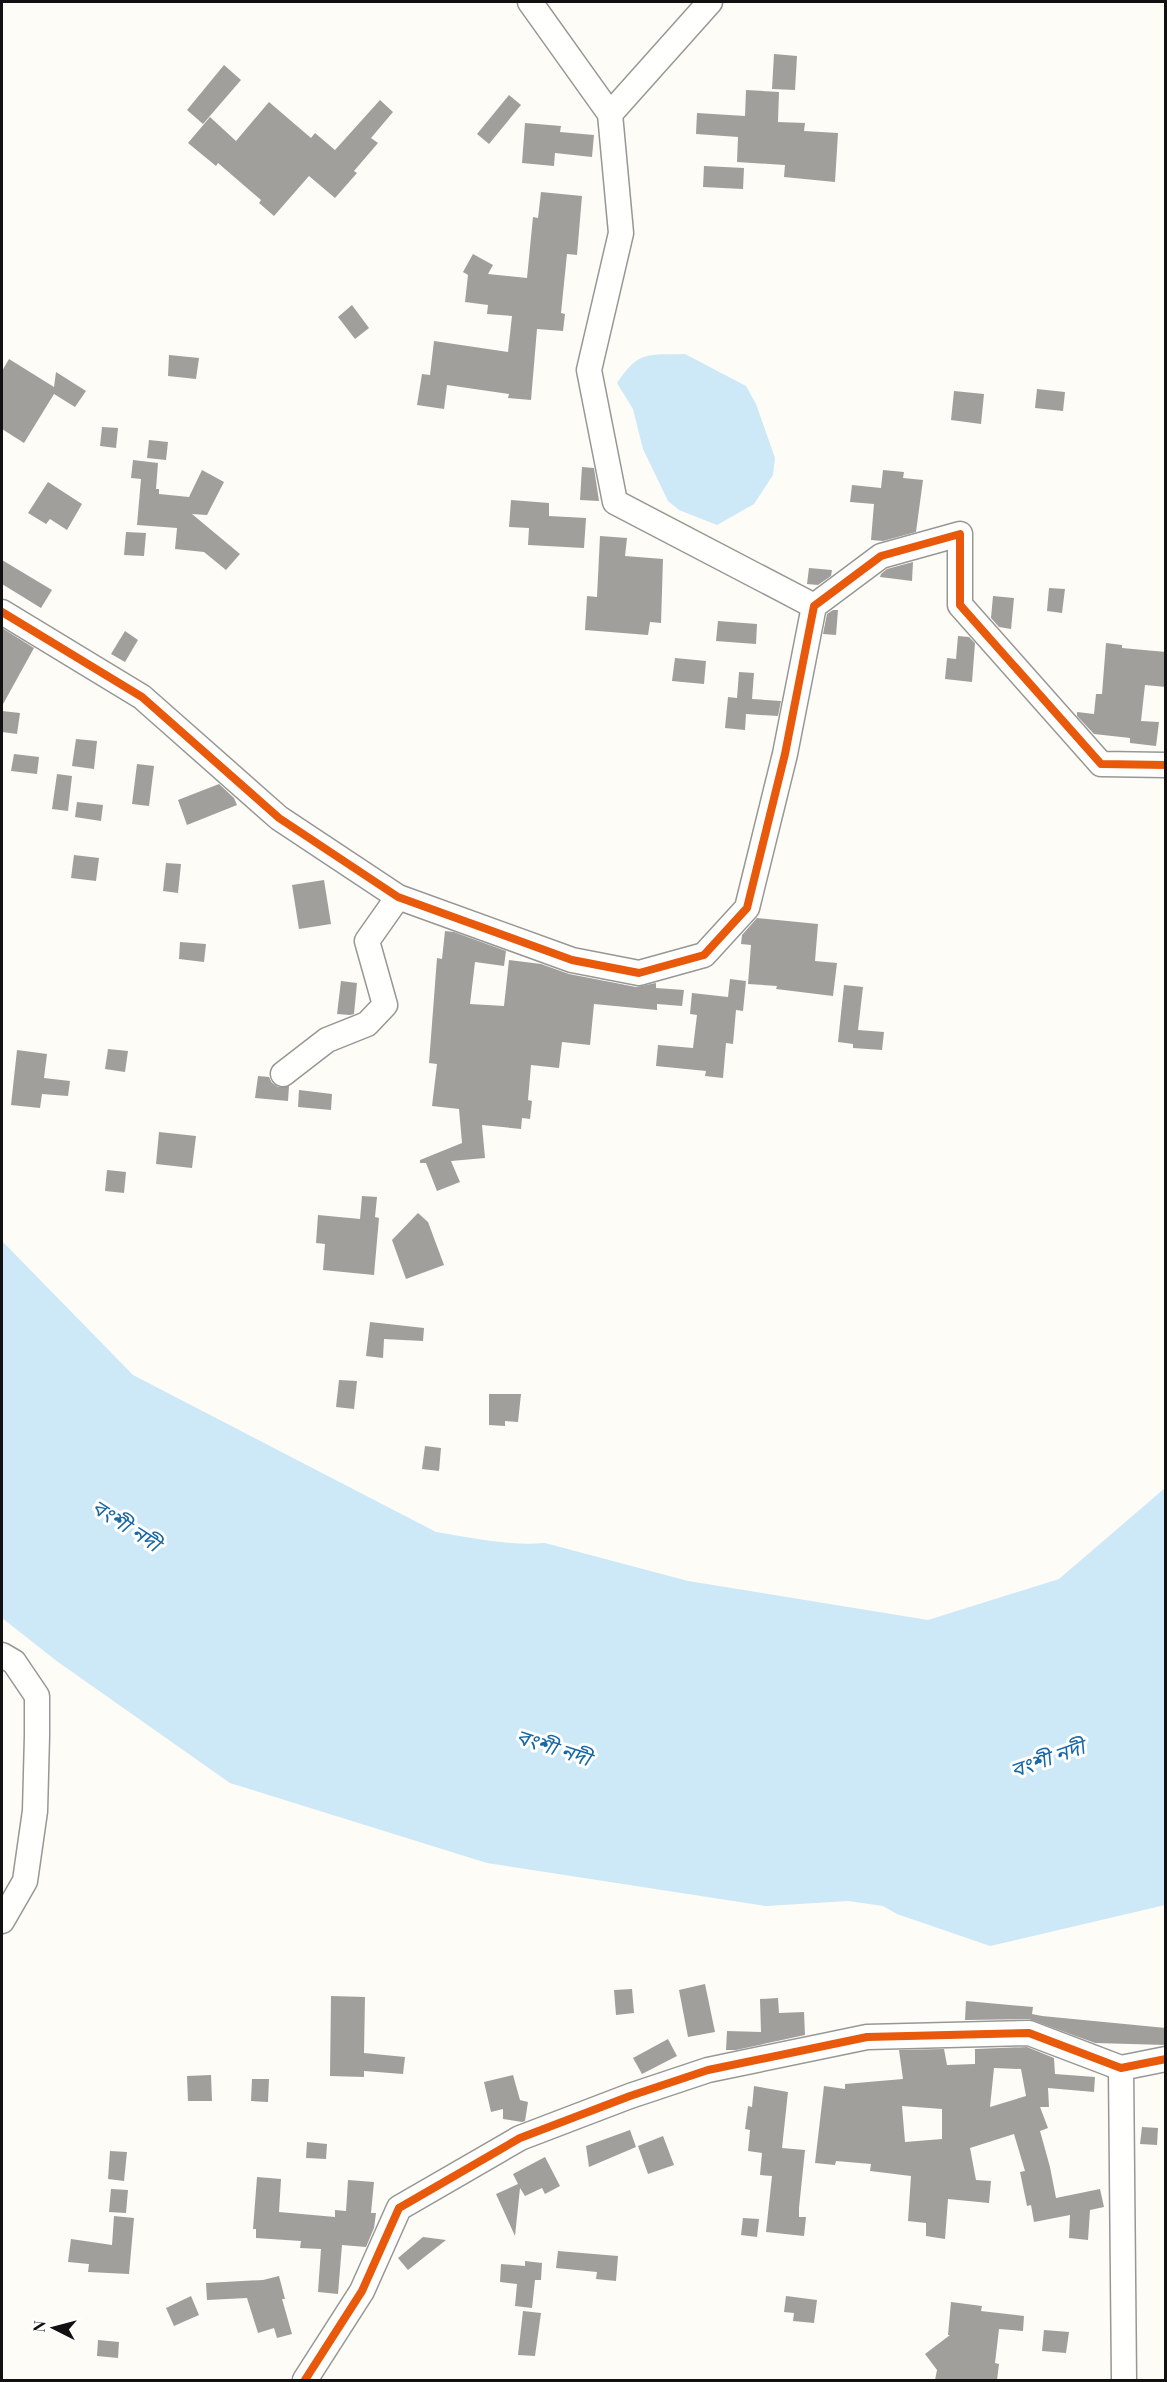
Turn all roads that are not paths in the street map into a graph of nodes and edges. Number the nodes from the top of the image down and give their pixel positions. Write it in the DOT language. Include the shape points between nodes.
graph roads {
  1 [pos="530,2"];
  2 [pos="710,2"];
  3 [pos="610,114"];
  4 [pos="814,606"];
  5 [pos="2,612"];
  6 [pos="1166,765"];
  7 [pos="398,897"];
  8 [pos="283,1074"];
  9 [pos="2,1655"];
  10 [pos="2,1921"];
  11 [pos="1166,2059"];
  12 [pos="1121,2068"];
  13 [pos="305,2380"];
  14 [pos="1124,2380"];
  1 -- 3 [label="street"];
  2 -- 3 [label="street"];
  3 -- 4 [label="street" via="621,232 589,370 615,502"];
  4 -- 6 [label="street" via="881,556 960,534 960,605 1014,668 1101,764"];
  4 -- 7 [label="street" via="785,754 747,909 704,955 639,973 628,971 572,960"];
  5 -- 7 [label="street" via="142,698 279,818"];
  7 -- 8 [label="street" via="367,941 385,1005 367,1024 327,1040"];
  9 -- 10 [label="street" via="14,1662 37,1696 35,1811 25,1881"];
  11 -- 12 [label="street"];
  12 -- 13 [label="street" via="1029,2033 867,2037 708,2070 520,2138 399,2208 362,2291"];
  12 -- 14 [label="street"];
}
